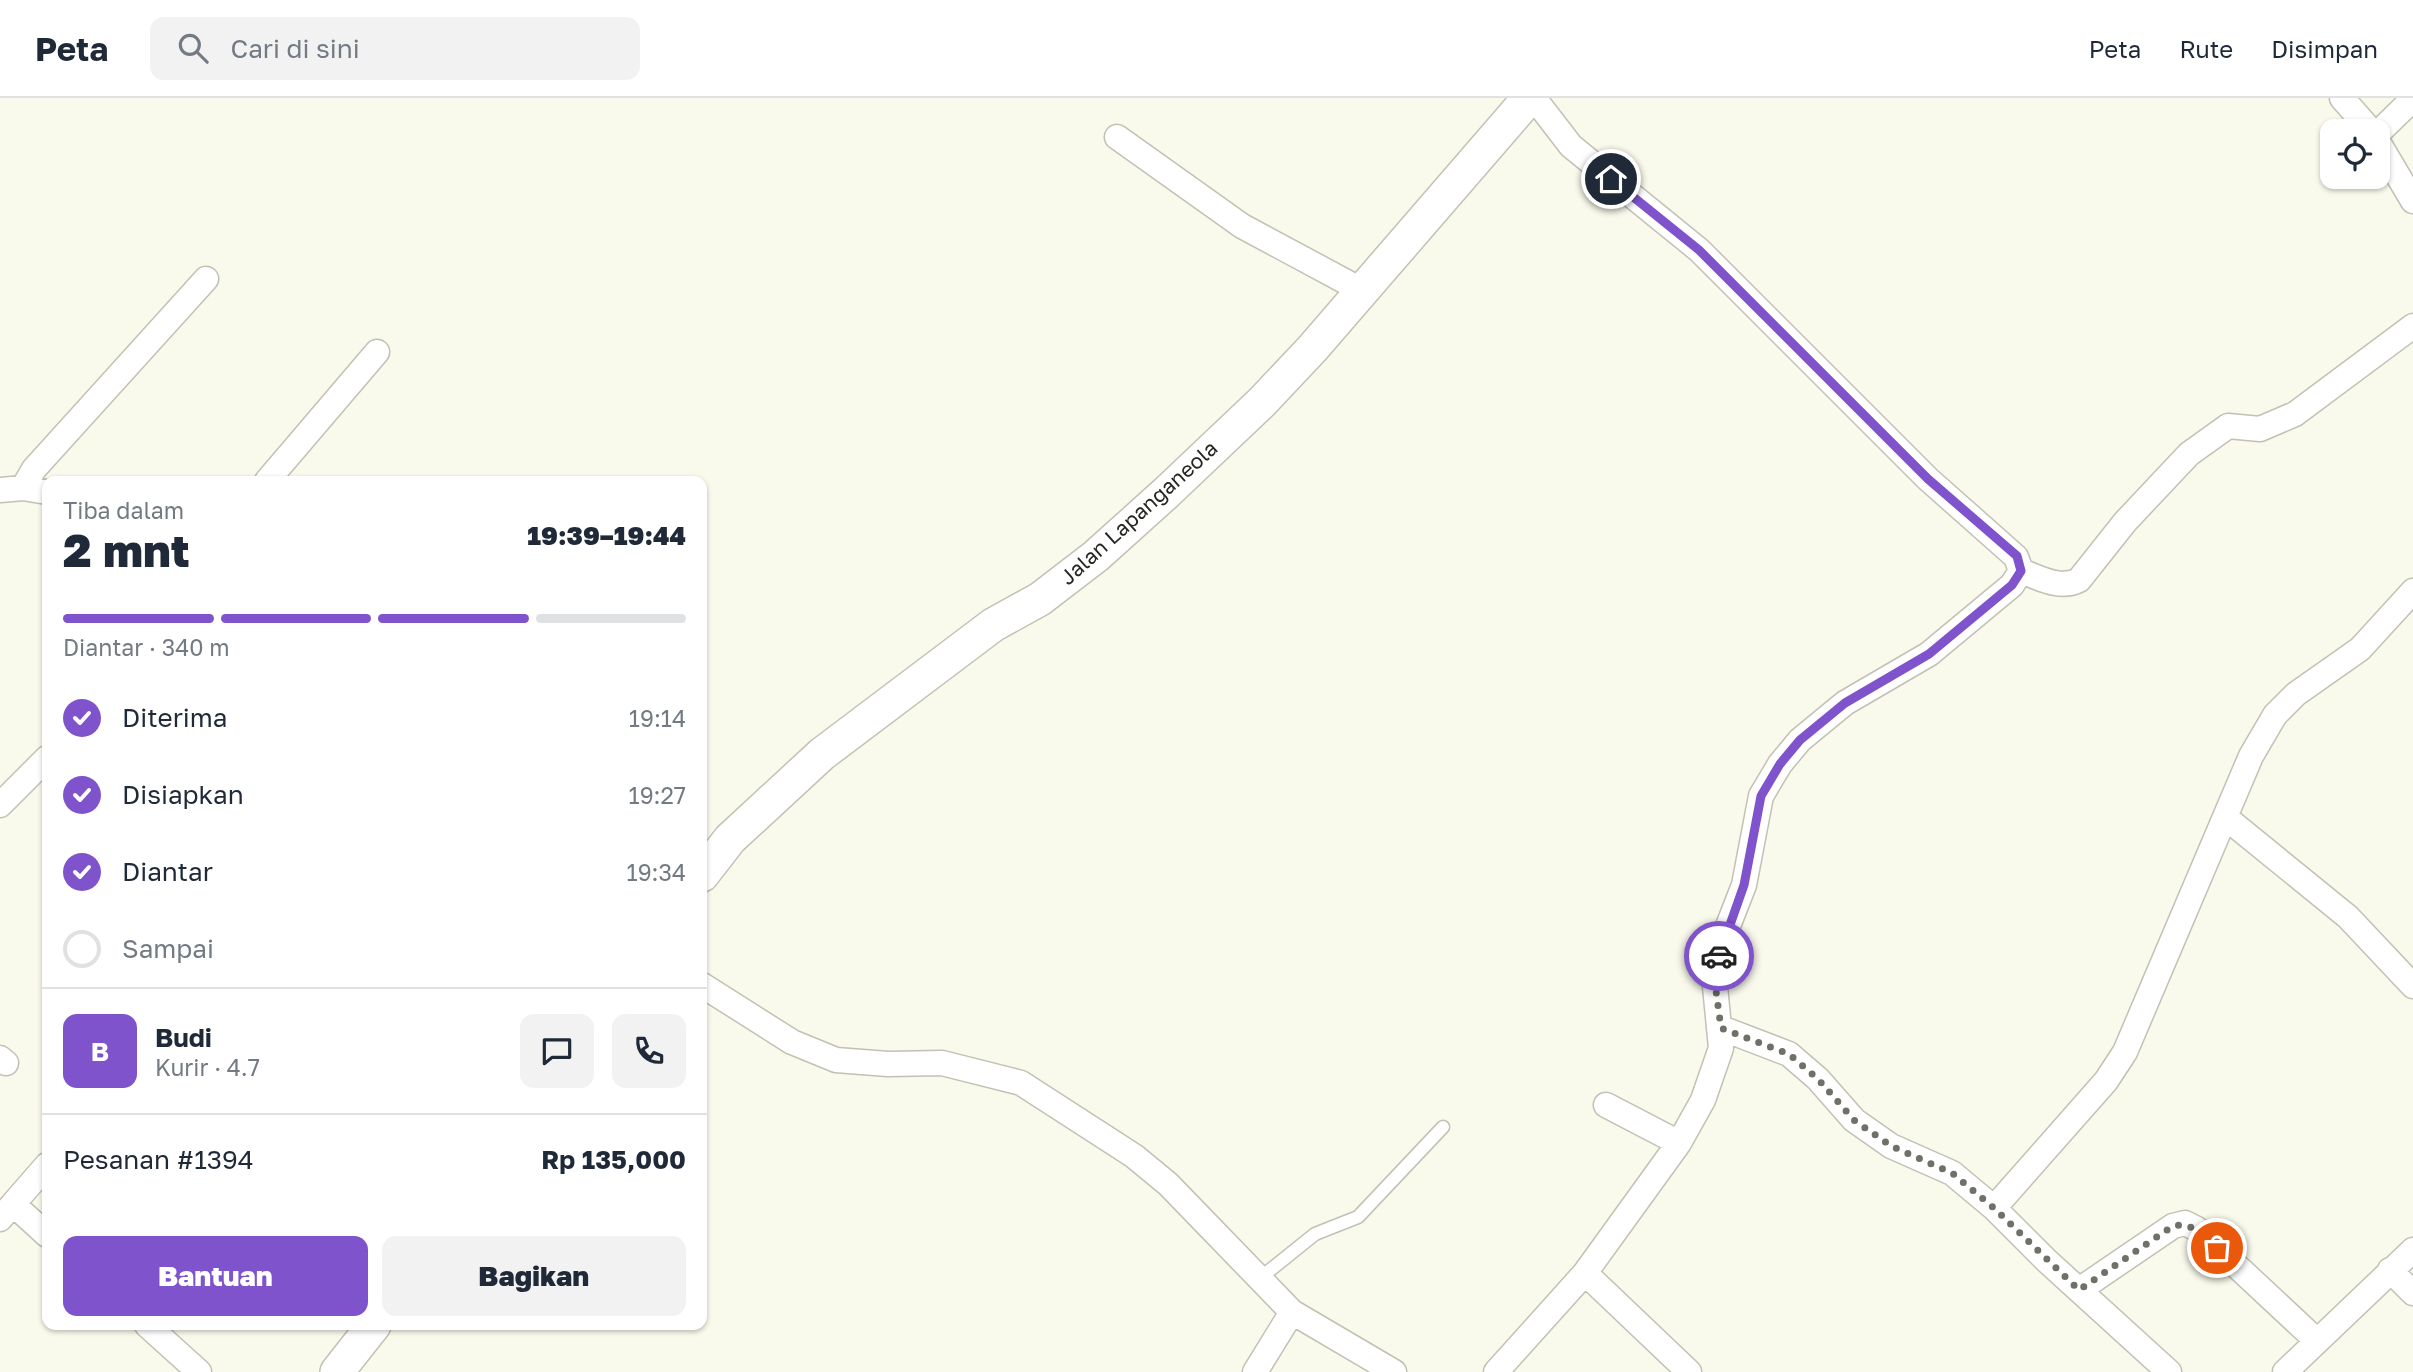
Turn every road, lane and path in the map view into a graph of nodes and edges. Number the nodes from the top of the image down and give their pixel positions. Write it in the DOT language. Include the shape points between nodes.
graph roads {
  1 [pos="1531,98"];
  2 [pos="2342,98"];
  3 [pos="2413,99"];
  4 [pos="2360,119"];
  5 [pos="2390,121"];
  6 [pos="1117,137"];
  7 [pos="2390,162"];
  8 [pos="2413,201"];
  9 [pos="206,279"];
  10 [pos="1363,291"];
  11 [pos="2413,326"];
  12 [pos="377,352"];
  13 [pos="271,476"];
  14 [pos="24,490"];
  15 [pos="2021,571"];
  16 [pos="2413,591"];
  17 [pos="42,763"];
  18 [pos="0,805"];
  19 [pos="2225,817"];
  20 [pos="707,868"];
  21 [pos="2413,986"];
  22 [pos="707,988"];
  23 [pos="1721,1028"];
  24 [pos="1606,1105"];
  25 [pos="1443,1127"];
  26 [pos="1679,1143"];
  27 [pos="42,1171"];
  28 [pos="1994,1208"];
  29 [pos="6,1211"];
  30 [pos="42,1232"];
  31 [pos="2413,1250"];
  32 [pos="2390,1270"];
  33 [pos="1585,1273"];
  34 [pos="1259,1279"];
  35 [pos="2079,1290"];
  36 [pos="2413,1293"];
  37 [pos="1292,1312"];
  38 [pos="153,1330"];
  39 [pos="370,1330"];
  40 [pos="2317,1341"];
  41 [pos="199,1372"];
  42 [pos="337,1372"];
  43 [pos="1255,1372"];
  44 [pos="1394,1372"];
  45 [pos="1496,1372"];
  46 [pos="1689,1372"];
  47 [pos="2169,1372"];
  48 [pos="2285,1372"];
  1 -- 10 [label="street, Jalan Lapanganeola"];
  1 -- 15 [label="street" via="1571,146 1699,250 1928,479 2017,556"];
  2 -- 4 [label="street"];
  3 -- 5 [label="street"];
  6 -- 10 [label="street" via="1242,226"];
  7 -- 8 [label="street"];
  9 -- 14 [label="street" via="34,469"];
  10 -- 20 [label="street, Jalan Lapanganeola" via="1262,402 1096,556 1040,599 993,625 822,754 730,839"];
  11 -- 15 [label="street" via="2295,414 2260,429 2228,426 2189,454 2124,522 2079,580 2058,585"];
  12 -- 13 [label="street"];
  15 -- 23 [label="street" via="2012,585 1929,654 1845,703 1800,740 1780,764 1761,796 1744,885 1721,944 1714,976"];
  16 -- 19 [label="street" via="2360,649 2296,694 2275,715 2251,756"];
  17 -- 18 [label="street"];
  19 -- 21 [label="street" via="2348,917"];
  19 -- 28 [label="street" via="2125,1052 2106,1081"];
  22 -- 34 [label="street" via="793,1042 836,1060 942,1063 1021,1083 1134,1156 1168,1184"];
  23 -- 26 [label="street" via="1714,1071"];
  23 -- 28 [label="street" via="1789,1054 1854,1120 1891,1146 1952,1173"];
  24 -- 26 [label="street"];
  25 -- 34 [label="lane" via="1358,1217 1315,1234"];
  26 -- 33 [label="street"];
  27 -- 29 [label="street"];
  28 -- 35 [label="street"];
  29 -- 30 [label="street"];
  31 -- 32 [label="street"];
  32 -- 36 [label="street"];
  32 -- 40 [label="street"];
  33 -- 45 [label="street"];
  33 -- 46 [label="street"];
  34 -- 37 [label="street"];
  35 -- 40 [label="street" via="2173,1226 2185,1223 2197,1229"];
  35 -- 47 [label="street"];
  37 -- 43 [label="street"];
  37 -- 44 [label="street"];
  38 -- 41 [label="street"];
  39 -- 42 [label="street"];
  40 -- 48 [label="street"];
}
